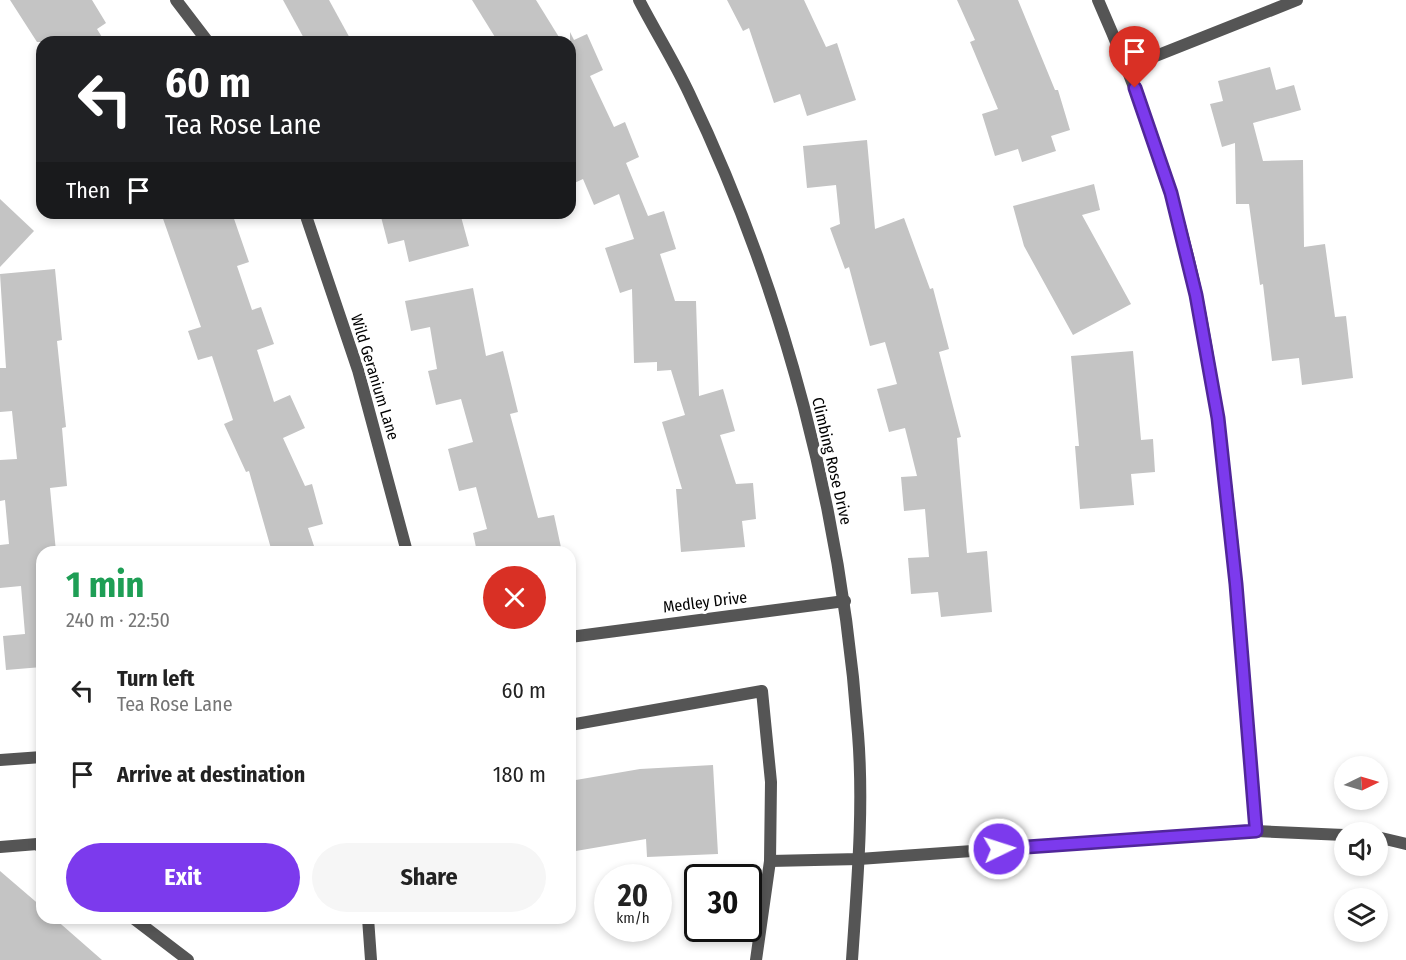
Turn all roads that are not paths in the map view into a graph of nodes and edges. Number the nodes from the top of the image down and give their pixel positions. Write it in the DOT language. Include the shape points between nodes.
graph roads {
  1 [pos="176,0"];
  2 [pos="639,0"];
  3 [pos="1098,0"];
  4 [pos="1298,0"];
  5 [pos="203,36"];
  6 [pos="1128,67"];
  7 [pos="307,219"];
  8 [pos="406,546"];
  9 [pos="845,602"];
  10 [pos="576,636"];
  11 [pos="576,724"];
  12 [pos="36,757"];
  13 [pos="0,760"];
  14 [pos="1256,831"];
  15 [pos="1334,835"];
  16 [pos="1388,840"];
  17 [pos="36,844"];
  18 [pos="1406,844"];
  19 [pos="0,847"];
  20 [pos="859,859"];
  21 [pos="770,861"];
  22 [pos="141,924"];
  23 [pos="368,924"];
  24 [pos="188,960"];
  25 [pos="371,960"];
  26 [pos="756,960"];
  27 [pos="852,960"];
  1 -- 5 [label="street"];
  2 -- 9 [label="street, Climbing Rose Drive" via="689,93 747,228 789,350 822,480"];
  3 -- 6 [label="street"];
  4 -- 6 [label="street"];
  6 -- 14 [label="street" via="1171,193 1196,295 1218,418"];
  7 -- 8 [label="street, Wild Geranium Lane" via="358,370"];
  9 -- 10 [label="street, Medley Drive"];
  9 -- 20 [label="street, Climbing Rose Drive" via="858,736"];
  11 -- 21 [label="street" via="762,691 771,782"];
  12 -- 13 [label="street"];
  14 -- 15 [label="street"];
  14 -- 20 [label="street"];
  16 -- 18 [label="street"];
  17 -- 19 [label="street"];
  20 -- 21 [label="street"];
  20 -- 27 [label="street, Climbing Rose Drive"];
  21 -- 26 [label="street"];
  22 -- 24 [label="street"];
  23 -- 25 [label="street"];
}
